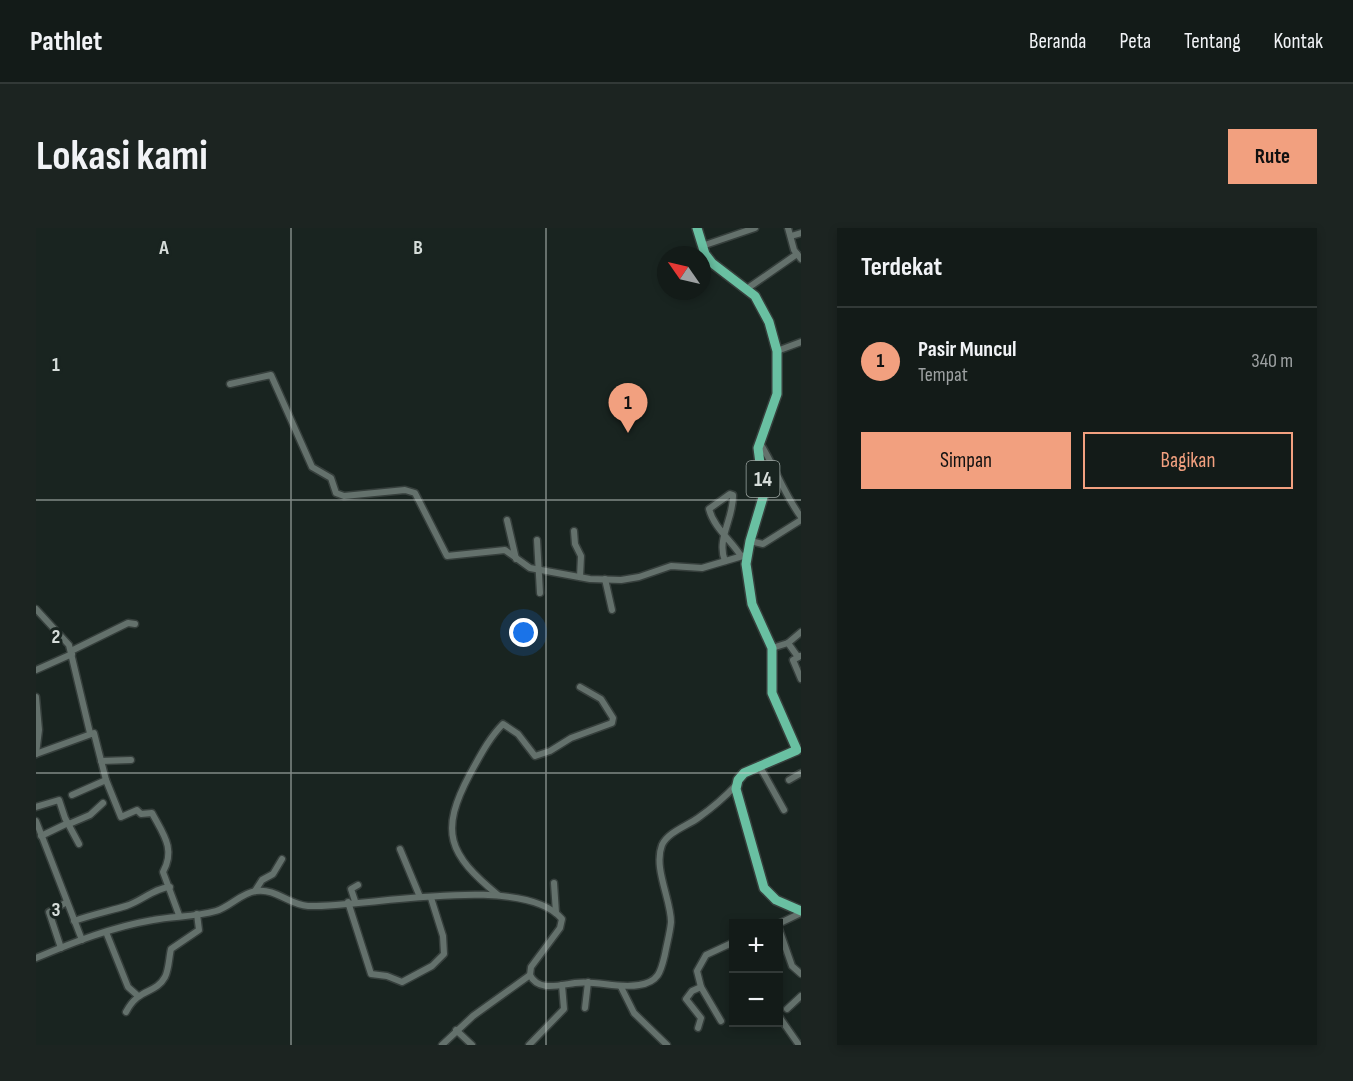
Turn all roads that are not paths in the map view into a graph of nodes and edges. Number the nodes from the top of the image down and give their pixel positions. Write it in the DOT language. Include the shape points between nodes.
graph roads {
  1 [pos="697,228"];
  2 [pos="755,228"];
  3 [pos="788,228"];
  4 [pos="801,233"];
  5 [pos="791,236"];
  6 [pos="702,246"];
  7 [pos="799,256"];
  8 [pos="711,261"];
  9 [pos="748,288"];
  10 [pos="801,342"];
  11 [pos="777,351"];
  12 [pos="230,384"];
  13 [pos="760,443"];
  14 [pos="801,518"];
  15 [pos="507,520"];
  16 [pos="574,531"];
  17 [pos="724,535"];
  18 [pos="537,540"];
  19 [pos="750,541"];
  20 [pos="744,556"];
  21 [pos="516,559"];
  22 [pos="725,561"];
  23 [pos="537,569"];
  24 [pos="580,577"];
  25 [pos="605,579"];
  26 [pos="540,593"];
  27 [pos="36,609"];
  28 [pos="612,610"];
  29 [pos="135,624"];
  30 [pos="801,632"];
  31 [pos="788,643"];
  32 [pos="772,648"];
  33 [pos="72,652"];
  34 [pos="799,656"];
  35 [pos="36,670"];
  36 [pos="801,679"];
  37 [pos="580,687"];
  38 [pos="36,697"];
  39 [pos="90,734"];
  40 [pos="36,755"];
  41 [pos="131,760"];
  42 [pos="101,761"];
  43 [pos="36,763"];
  44 [pos="756,766"];
  45 [pos="801,773"];
  46 [pos="106,780"];
  47 [pos="789,780"];
  48 [pos="736,784"];
  49 [pos="72,795"];
  50 [pos="103,803"];
  51 [pos="36,807"];
  52 [pos="784,810"];
  53 [pos="36,821"];
  54 [pos="69,823"];
  55 [pos="41,836"];
  56 [pos="80,844"];
  57 [pos="400,849"];
  58 [pos="282,859"];
  59 [pos="554,883"];
  60 [pos="358,885"];
  61 [pos="170,888"];
  62 [pos="255,891"];
  63 [pos="499,896"];
  64 [pos="420,897"];
  65 [pos="431,898"];
  66 [pos="67,902"];
  67 [pos="351,902"];
  68 [pos="801,912"];
  69 [pos="556,913"];
  70 [pos="197,914"];
  71 [pos="178,915"];
  72 [pos="74,921"];
  73 [pos="783,922"];
  74 [pos="106,932"];
  75 [pos="82,940"];
  76 [pos="783,940"];
  77 [pos="729,944"];
  78 [pos="61,948"];
  79 [pos="36,958"];
  80 [pos="801,974"];
  81 [pos="530,975"];
  82 [pos="588,982"];
  83 [pos="562,985"];
  84 [pos="621,987"];
  85 [pos="701,987"];
  86 [pos="137,995"];
  87 [pos="801,996"];
  88 [pos="585,1008"];
  89 [pos="787,1009"];
  90 [pos="126,1012"];
  91 [pos="721,1021"];
  92 [pos="783,1022"];
  93 [pos="698,1028"];
  94 [pos="456,1030"];
  95 [pos="442,1045"];
  96 [pos="471,1045"];
  97 [pos="528,1045"];
  98 [pos="667,1045"];
  99 [pos="799,1045"];
  1 -- 6 [label="highway, 14"];
  2 -- 6 [label="street"];
  3 -- 5 [label="street"];
  4 -- 5 [label="street"];
  5 -- 7 [label="street"];
  7 -- 9 [label="street"];
  8 -- 9 [label="highway, 14"];
  9 -- 11 [label="highway, 14" via="763,308"];
  10 -- 11 [label="street"];
  11 -- 13 [label="highway, 14" via="777,394"];
  12 -- 21 [label="street" via="273,377 312,467 332,478 338,494 348,497 412,491 447,556 501,550"];
  13 -- 14 [label="street"];
  13 -- 19 [label="highway, 14" via="764,494"];
  14 -- 19 [label="street" via="763,544"];
  15 -- 21 [label="street"];
  16 -- 24 [label="street" via="581,556"];
  17 -- 17 [label="street" via="709,508 731,494 734,500"];
  17 -- 20 [label="street"];
  17 -- 22 [label="street"];
  18 -- 23 [label="street"];
  19 -- 20 [label="highway, 14"];
  20 -- 22 [label="street"];
  20 -- 32 [label="highway, 14" via="750,596"];
  21 -- 23 [label="street"];
  22 -- 25 [label="street" via="693,569 671,566 630,579"];
  23 -- 24 [label="street"];
  23 -- 26 [label="street"];
  24 -- 25 [label="street"];
  25 -- 28 [label="street"];
  27 -- 33 [label="street"];
  29 -- 33 [label="street" via="128,622"];
  30 -- 31 [label="street"];
  31 -- 32 [label="street"];
  31 -- 34 [label="street"];
  32 -- 44 [label="highway, 14" via="772,693 797,750"];
  33 -- 35 [label="street"];
  33 -- 39 [label="street"];
  34 -- 36 [label="street" via="793,660"];
  37 -- 63 [label="street" via="604,702 613,718 611,724 535,756 518,734 503,724 457,798 452,830 457,854"];
  38 -- 40 [label="street"];
  39 -- 40 [label="street"];
  39 -- 42 [label="street" via="95,734"];
  40 -- 43 [label="street"];
  41 -- 42 [label="street"];
  42 -- 46 [label="street"];
  44 -- 48 [label="highway, 14"];
  44 -- 52 [label="street"];
  45 -- 47 [label="street"];
  46 -- 49 [label="street"];
  46 -- 61 [label="street" via="121,817 137,810 141,814 152,813 170,846 163,872"];
  48 -- 68 [label="highway" via="764,888 776,900"];
  48 -- 84 [label="street" via="663,845 661,861 670,922 663,969 650,982"];
  50 -- 54 [label="street" via="90,815"];
  51 -- 54 [label="street" via="58,800"];
  53 -- 55 [label="street"];
  54 -- 55 [label="street"];
  54 -- 56 [label="street"];
  55 -- 66 [label="street"];
  57 -- 64 [label="street"];
  58 -- 62 [label="street"];
  59 -- 69 [label="street"];
  60 -- 67 [label="street" via="351,889"];
  61 -- 71 [label="street"];
  61 -- 72 [label="street" via="157,889 127,905"];
  62 -- 67 [label="street" via="270,891 308,906"];
  62 -- 70 [label="street" via="223,909"];
  63 -- 65 [label="street"];
  63 -- 69 [label="street" via="525,900"];
  64 -- 65 [label="street"];
  64 -- 67 [label="street"];
  65 -- 67 [label="street" via="445,945 444,954 432,966 402,982 371,974"];
  66 -- 72 [label="street"];
  66 -- 78 [label="street" via="49,914"];
  68 -- 73 [label="street"];
  69 -- 81 [label="street" via="562,925 536,959"];
  70 -- 71 [label="street"];
  70 -- 86 [label="street" via="199,930 171,949 163,979"];
  71 -- 74 [label="street"];
  72 -- 75 [label="street"];
  74 -- 75 [label="street"];
  74 -- 86 [label="street" via="128,987"];
  75 -- 78 [label="street"];
  76 -- 80 [label="street" via="792,966"];
  77 -- 85 [label="street" via="712,951 700,962 697,970"];
  78 -- 79 [label="street"];
  81 -- 83 [label="street" via="540,986"];
  81 -- 94 [label="street"];
  82 -- 83 [label="street"];
  82 -- 84 [label="street"];
  82 -- 88 [label="street"];
  83 -- 97 [label="street" via="564,1009"];
  84 -- 98 [label="street" via="634,1013"];
  85 -- 91 [label="street"];
  85 -- 93 [label="street" via="686,999 701,1018"];
  86 -- 90 [label="street"];
  87 -- 89 [label="street"];
  92 -- 99 [label="street"];
  94 -- 95 [label="street"];
  94 -- 96 [label="street"];
}
